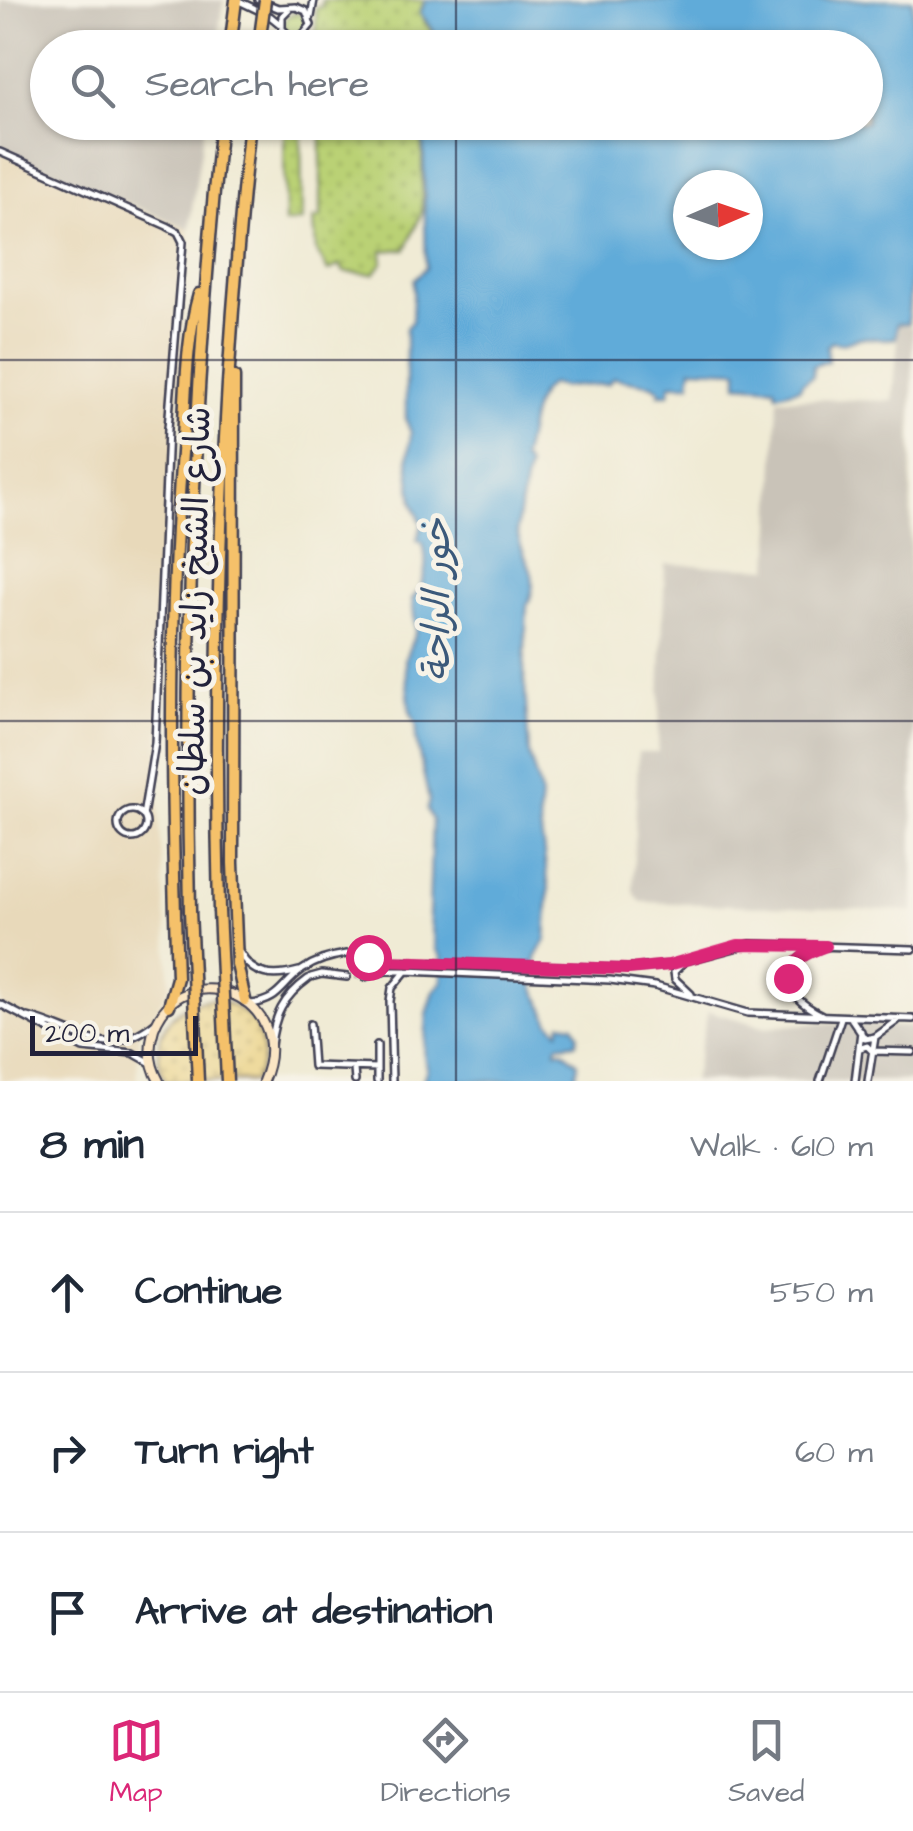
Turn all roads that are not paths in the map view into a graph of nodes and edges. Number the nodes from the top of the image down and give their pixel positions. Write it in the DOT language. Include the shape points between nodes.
graph roads {
  1 [pos="236,0"];
  2 [pos="258,0"];
  3 [pos="266,0"];
  4 [pos="313,0"];
  5 [pos="292,8"];
  6 [pos="311,20"];
  7 [pos="281,26"];
  8 [pos="232,30"];
  9 [pos="262,30"];
  10 [pos="284,30"];
  11 [pos="307,30"];
  12 [pos="218,140"];
  13 [pos="248,140"];
  14 [pos="0,152"];
  15 [pos="205,280"];
  16 [pos="234,304"];
  17 [pos="149,786"];
  18 [pos="134,810"];
  19 [pos="143,816"];
  20 [pos="235,932"];
  21 [pos="826,946"];
  22 [pos="913,949"];
  23 [pos="347,954"];
  24 [pos="357,954"];
  25 [pos="686,960"];
  26 [pos="302,970"];
  27 [pos="406,971"];
  28 [pos="347,977"];
  29 [pos="365,977"];
  30 [pos="698,998"];
  31 [pos="248,1002"];
  32 [pos="0,1004"];
  33 [pos="169,1006"];
  34 [pos="25,1016"];
  35 [pos="825,1016"];
  36 [pos="841,1018"];
  37 [pos="851,1018"];
  38 [pos="904,1018"];
  39 [pos="913,1019"];
  40 [pos="157,1021"];
  41 [pos="310,1024"];
  42 [pos="861,1031"];
  43 [pos="875,1037"];
  44 [pos="377,1045"];
  45 [pos="861,1048"];
  46 [pos="271,1049"];
  47 [pos="872,1051"];
  48 [pos="913,1052"];
  49 [pos="151,1063"];
  50 [pos="858,1067"];
  51 [pos="268,1068"];
  52 [pos="376,1068"];
  53 [pos="354,1069"];
  54 [pos="870,1069"];
  55 [pos="158,1080"];
  56 [pos="198,1081"];
  57 [pos="228,1081"];
  58 [pos="263,1081"];
  59 [pos="274,1081"];
  60 [pos="355,1081"];
  61 [pos="377,1081"];
  62 [pos="392,1081"];
  63 [pos="820,1081"];
  64 [pos="856,1081"];
  65 [pos="868,1081"];
  1 -- 7 [label="street"];
  1 -- 8 [label="highway"];
  2 -- 5 [label="street"];
  3 -- 9 [label="highway, bridge"];
  4 -- 5 [label="street"];
  4 -- 6 [label="street"];
  5 -- 6 [label="street"];
  5 -- 7 [label="street"];
  6 -- 11 [label="street"];
  7 -- 10 [label="street"];
  12 -- 15 [label="highway, شارع الشيخ زايد بن سلطان"];
  13 -- 16 [label="highway, شارع الشيخ زايد بن سلطان"];
  14 -- 17 [label="street" via="167,226 183,248"];
  15 -- 33 [label="highway" via="194,316 178,508 170,706 177,978"];
  15 -- 56 [label="highway, شارع الشيخ زايد بن سلطان, bridge" via="187,634"];
  16 -- 20 [label="highway"];
  16 -- 57 [label="highway, شارع الشيخ زايد بن سلطان, bridge" via="216,752"];
  17 -- 18 [label="street"];
  17 -- 19 [label="street"];
  18 -- 19 [label="street"];
  18 -- 19 [label="street" via="118,819 125,837 143,834"];
  20 -- 26 [label="street" via="241,957 254,970 273,976"];
  20 -- 31 [label="highway"];
  21 -- 22 [label="street"];
  21 -- 25 [label="street" via="750,944"];
  21 -- 35 [label="street" via="793,964 788,978 798,1001"];
  23 -- 26 [label="street"];
  24 -- 25 [label="street" via="386,961 628,969"];
  25 -- 30 [label="street" via="674,979"];
  26 -- 31 [label="street" via="274,999"];
  27 -- 29 [label="street"];
  27 -- 30 [label="street" via="644,984"];
  27 -- 62 [label="street" via="390,1001"];
  28 -- 46 [label="street" via="322,974 289,995 278,1011"];
  30 -- 35 [label="street" via="748,1013"];
  31 -- 33 [label="main road" via="206,989"];
  31 -- 46 [label="main road" via="262,1017"];
  32 -- 34 [label="street"];
  33 -- 40 [label="main road"];
  34 -- 40 [label="street" via="106,1043 129,1040"];
  34 -- 49 [label="street" via="83,1048 133,1053"];
  35 -- 36 [label="street"];
  36 -- 37 [label="street"];
  36 -- 63 [label="street"];
  37 -- 38 [label="street"];
  37 -- 42 [label="street"];
  38 -- 39 [label="street"];
  38 -- 43 [label="street"];
  40 -- 49 [label="main road"];
  41 -- 53 [label="street" via="313,1066"];
  42 -- 43 [label="street" via="865,1039"];
  42 -- 45 [label="street"];
  43 -- 47 [label="street"];
  44 -- 52 [label="street"];
  45 -- 47 [label="street"];
  45 -- 50 [label="street"];
  46 -- 51 [label="main road"];
  47 -- 48 [label="street"];
  47 -- 54 [label="street"];
  49 -- 55 [label="main road"];
  50 -- 54 [label="street"];
  50 -- 64 [label="street"];
  51 -- 58 [label="main road"];
  51 -- 59 [label="main road"];
  52 -- 53 [label="street"];
  52 -- 61 [label="street"];
  53 -- 60 [label="street"];
  54 -- 65 [label="street"];
}
